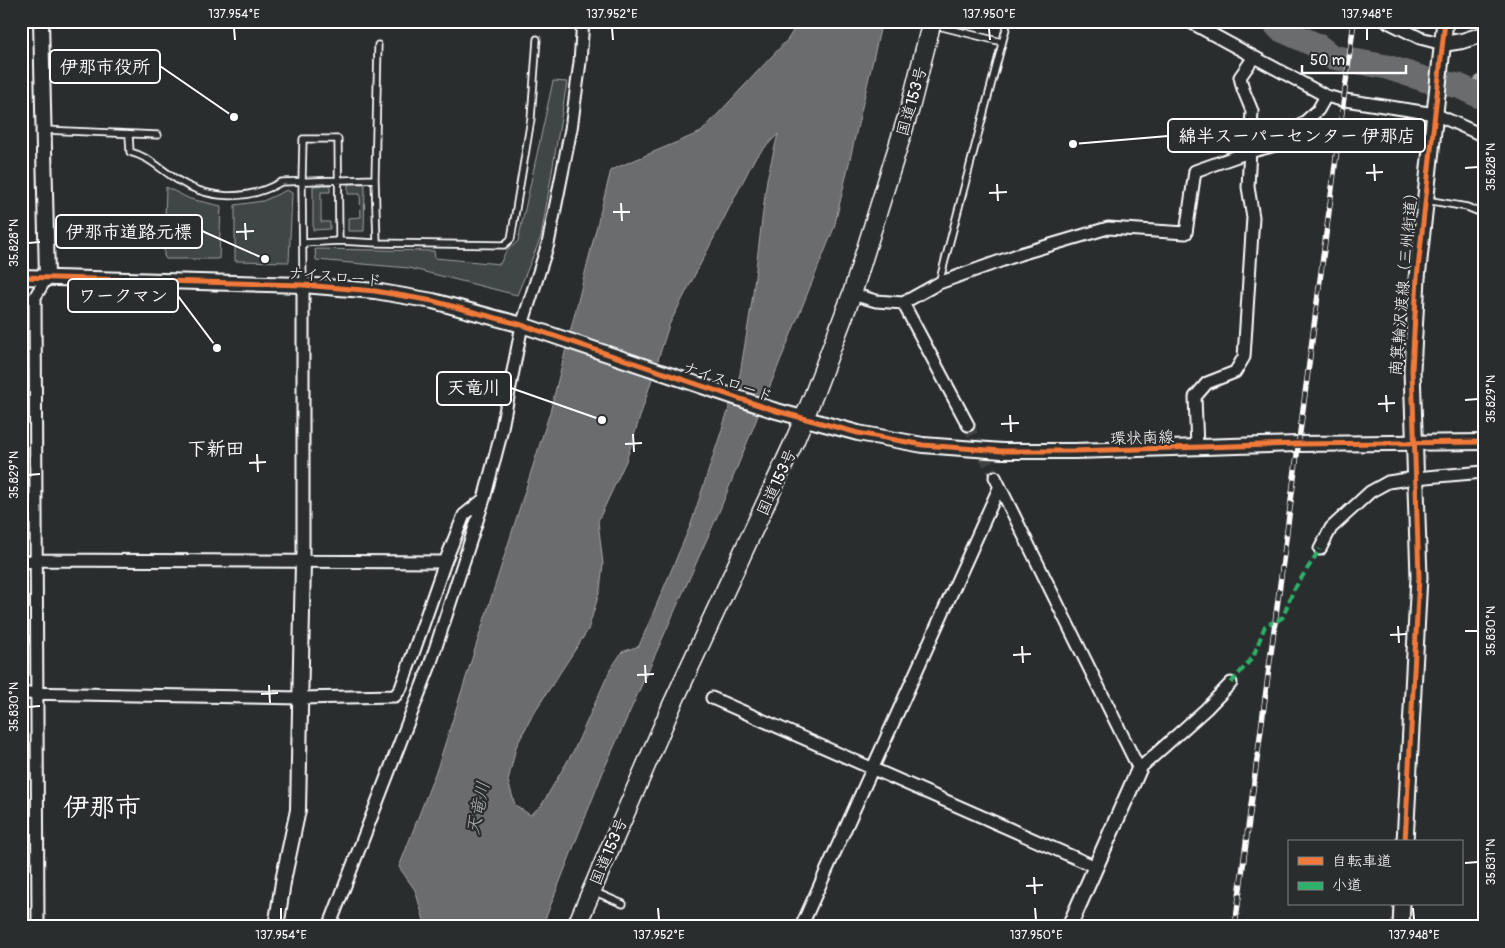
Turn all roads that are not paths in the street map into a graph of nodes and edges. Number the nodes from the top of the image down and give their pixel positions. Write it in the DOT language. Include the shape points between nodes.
graph roads {
  1 [pos="41,21"];
  2 [pos="583,21"];
  3 [pos="1008,21"];
  4 [pos="1188,21"];
  5 [pos="1386,21"];
  6 [pos="1445,21"];
  7 [pos="932,23"];
  8 [pos="1484,34"];
  9 [pos="537,39"];
  10 [pos="1002,42"];
  11 [pos="378,44"];
  12 [pos="1442,48"];
  13 [pos="1254,57"];
  14 [pos="1326,96"];
  15 [pos="1436,110"];
  16 [pos="44,130"];
  17 [pos="129,135"];
  18 [pos="158,135"];
  19 [pos="1484,136"];
  20 [pos="1250,152"];
  21 [pos="375,179"];
  22 [pos="339,180"];
  23 [pos="302,181"];
  24 [pos="1426,200"];
  25 [pos="1484,214"];
  26 [pos="339,241"];
  27 [pos="304,243"];
  28 [pos="377,243"];
  29 [pos="21,277"];
  30 [pos="47,277"];
  31 [pos="939,283"];
  32 [pos="303,285"];
  33 [pos="852,294"];
  34 [pos="903,303"];
  35 [pos="526,327"];
  36 [pos="804,418"];
  37 [pos="968,425"];
  38 [pos="1414,442"];
  39 [pos="1484,442"];
  40 [pos="1197,447"];
  41 [pos="1484,472"];
  42 [pos="995,477"];
  43 [pos="1415,478"];
  44 [pos="1000,488"];
  45 [pos="484,499"];
  46 [pos="1320,549"];
  47 [pos="36,560"];
  48 [pos="21,562"];
  49 [pos="303,562"];
  50 [pos="445,562"];
  51 [pos="1231,683"];
  52 [pos="36,693"];
  53 [pos="21,694"];
  54 [pos="301,698"];
  55 [pos="712,698"];
  56 [pos="1139,769"];
  57 [pos="873,770"];
  58 [pos="1405,840"];
  59 [pos="1096,867"];
  60 [pos="591,890"];
  61 [pos="622,904"];
  62 [pos="1402,906"];
  63 [pos="38,927"];
  64 [pos="276,927"];
  65 [pos="329,927"];
  66 [pos="576,927"];
  67 [pos="801,927"];
  68 [pos="1069,927"];
  69 [pos="1401,927"];
  1 -- 16 [label="street"];
  2 -- 35 [label="street" via="571,129 548,244"];
  3 -- 10 [label="lane"];
  4 -- 13 [label="street"];
  5 -- 12 [label="street"];
  6 -- 12 [label="main road, 南箕輪沢渡線（三州街道）"];
  7 -- 10 [label="lane"];
  7 -- 33 [label="highway, 国道153号" via="910,108"];
  8 -- 12 [label="street"];
  9 -- 28 [label="lane" via="531,119 511,239 504,245"];
  10 -- 31 [label="lane"];
  11 -- 21 [label="lane"];
  12 -- 15 [label="main road, 南箕輪沢渡線（三州街道）"];
  13 -- 14 [label="street"];
  13 -- 20 [label="street" via="1240,77 1252,111"];
  14 -- 15 [label="street"];
  14 -- 20 [label="street" via="1318,110 1280,144"];
  15 -- 19 [label="street"];
  15 -- 24 [label="main road, 南箕輪沢渡線（三州街道）"];
  16 -- 17 [label="lane"];
  16 -- 30 [label="street"];
  17 -- 18 [label="lane"];
  17 -- 23 [label="lane" via="130,152 143,155 188,186 209,194 245,196 281,182"];
  20 -- 31 [label="street" via="1195,171 1186,233 1108,228 1020,254"];
  20 -- 40 [label="street" via="1248,187 1253,217 1244,357 1235,372 1207,383 1195,397"];
  21 -- 22 [label="lane"];
  21 -- 28 [label="lane"];
  22 -- 23 [label="lane"];
  22 -- 23 [label="lane" via="338,139 303,139"];
  22 -- 26 [label="lane"];
  23 -- 27 [label="lane"];
  24 -- 25 [label="lane" via="1467,207"];
  24 -- 38 [label="main road, 南箕輪沢渡線（三州街道）" via="1417,278 1412,370"];
  26 -- 27 [label="lane"];
  26 -- 28 [label="lane"];
  27 -- 32 [label="lane"];
  29 -- 30 [label="street, ナイスロード"];
  30 -- 32 [label="street, ナイスロード"];
  30 -- 47 [label="street" via="35,297"];
  31 -- 34 [label="street"];
  32 -- 35 [label="street, ナイスロード" via="375,291 433,301"];
  32 -- 49 [label="street"];
  33 -- 34 [label="street" via="876,301"];
  33 -- 36 [label="highway, 国道153号"];
  34 -- 37 [label="street"];
  35 -- 36 [label="street, ナイスロード"];
  35 -- 45 [label="street"];
  36 -- 40 [label="street, 環状南線" via="882,438 964,449 1074,451"];
  36 -- 60 [label="highway, 国道153号"];
  38 -- 39 [label="street, 環状南線"];
  38 -- 40 [label="street, 環状南線"];
  38 -- 43 [label="main road, 南箕輪沢渡線（三州街道）"];
  41 -- 43 [label="street"];
  42 -- 44 [label="street"];
  43 -- 46 [label="street" via="1388,482 1370,492 1330,528"];
  43 -- 58 [label="main road, 南箕輪沢渡線（三州街道）" via="1418,577"];
  44 -- 56 [label="street"];
  44 -- 57 [label="street"];
  45 -- 50 [label="street" via="464,515"];
  45 -- 65 [label="street" via="430,665"];
  47 -- 48 [label="street"];
  47 -- 49 [label="street"];
  47 -- 52 [label="street"];
  49 -- 50 [label="street"];
  49 -- 54 [label="street"];
  50 -- 54 [label="street" via="401,688 395,696"];
  51 -- 56 [label="street"];
  52 -- 53 [label="street"];
  52 -- 54 [label="street"];
  52 -- 63 [label="street"];
  54 -- 64 [label="street" via="298,810"];
  55 -- 57 [label="street"];
  56 -- 59 [label="street"];
  57 -- 59 [label="street"];
  57 -- 67 [label="street"];
  59 -- 68 [label="street"];
  60 -- 61 [label="lane"];
  60 -- 66 [label="highway, 国道153号"];
  62 -- 69 [label="main road"];
}
